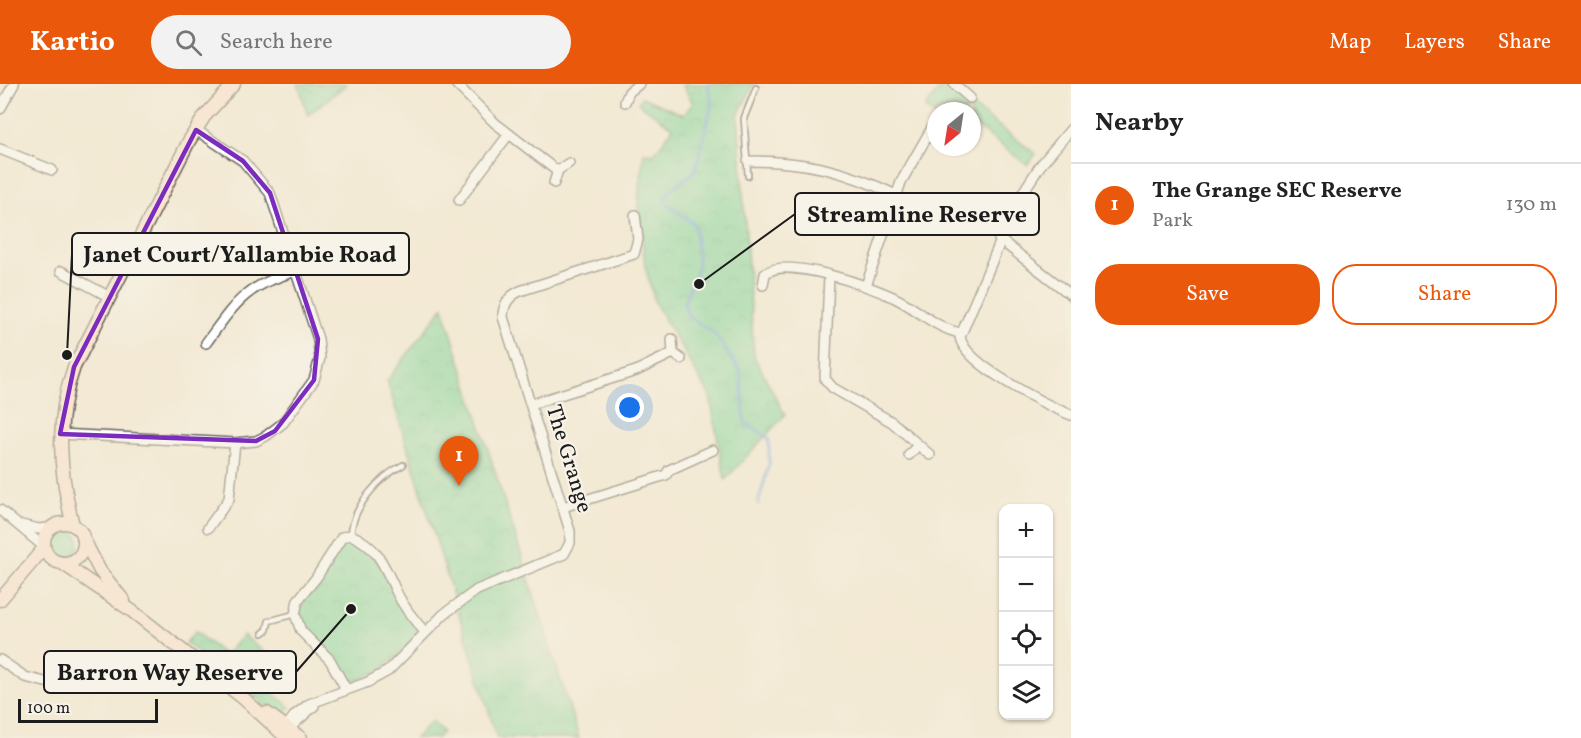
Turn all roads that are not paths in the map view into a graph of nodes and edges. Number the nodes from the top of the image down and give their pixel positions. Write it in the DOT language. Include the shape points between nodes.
graph roads {
  1 [pos="14,84"];
  2 [pos="234,84"];
  3 [pos="456,84"];
  4 [pos="621,84"];
  5 [pos="639,84"];
  6 [pos="957,85"];
  7 [pos="756,88"];
  8 [pos="630,90"];
  9 [pos="970,98"];
  10 [pos="625,102"];
  11 [pos="0,109"];
  12 [pos="923,119"];
  13 [pos="927,122"];
  14 [pos="196,130"];
  15 [pos="509,134"];
  16 [pos="1070,134"];
  17 [pos="927,141"];
  18 [pos="0,149"];
  19 [pos="748,161"];
  20 [pos="569,163"];
  21 [pos="52,170"];
  22 [pos="557,171"];
  23 [pos="748,176"];
  24 [pos="554,183"];
  25 [pos="896,195"];
  26 [pos="459,200"];
  27 [pos="634,215"];
  28 [pos="999,239"];
  29 [pos="61,271"];
  30 [pos="297,271"];
  31 [pos="829,275"];
  32 [pos="763,285"];
  33 [pos="866,286"];
  34 [pos="1071,295"];
  35 [pos="108,296"];
  36 [pos="960,333"];
  37 [pos="672,339"];
  38 [pos="206,343"];
  39 [pos="673,353"];
  40 [pos="681,359"];
  41 [pos="531,404"];
  42 [pos="1071,415"];
  43 [pos="60,435"];
  44 [pos="235,442"];
  45 [pos="918,445"];
  46 [pos="714,450"];
  47 [pos="909,455"];
  48 [pos="930,455"];
  49 [pos="403,465"];
  50 [pos="64,490"];
  51 [pos="563,507"];
  52 [pos="0,510"];
  53 [pos="16,523"];
  54 [pos="54,525"];
  55 [pos="73,525"];
  56 [pos="208,528"];
  57 [pos="351,535"];
  58 [pos="84,539"];
  59 [pos="44,547"];
  60 [pos="60,563"];
  61 [pos="15,580"];
  62 [pos="0,600"];
  63 [pos="132,611"];
  64 [pos="296,614"];
  65 [pos="425,632"];
  66 [pos="263,633"];
  67 [pos="0,660"];
  68 [pos="45,682"];
  69 [pos="346,689"];
  70 [pos="286,732"];
  71 [pos="301,738"];
  1 -- 11 [label="street"];
  2 -- 14 [label="street"];
  3 -- 15 [label="street"];
  4 -- 8 [label="street"];
  5 -- 8 [label="street"];
  6 -- 9 [label="street"];
  7 -- 19 [label="lane" via="744,118"];
  8 -- 10 [label="street"];
  12 -- 13 [label="street"];
  14 -- 30 [label="street" via="243,161 264,183"];
  14 -- 35 [label="street"];
  15 -- 22 [label="street"];
  15 -- 26 [label="street"];
  16 -- 28 [label="street" via="1027,184"];
  17 -- 25 [label="street"];
  18 -- 21 [label="street"];
  19 -- 23 [label="lane"];
  19 -- 25 [label="street" via="815,165"];
  20 -- 22 [label="street"];
  22 -- 24 [label="street"];
  25 -- 33 [label="street"];
  27 -- 41 [label="street, The Grange" via="638,239 634,254 520,291 506,303 503,317"];
  28 -- 34 [label="street"];
  28 -- 36 [label="street"];
  29 -- 35 [label="street"];
  30 -- 38 [label="street" via="266,281 246,293"];
  30 -- 44 [label="street" via="320,350 315,380 275,430 256,441"];
  31 -- 32 [label="street" via="774,268 765,274"];
  31 -- 33 [label="street"];
  31 -- 45 [label="street" via="825,379 833,388 882,415"];
  33 -- 36 [label="street" via="910,306 947,330"];
  35 -- 43 [label="street" via="74,367"];
  36 -- 42 [label="street" via="967,350 999,376"];
  37 -- 39 [label="street"];
  39 -- 40 [label="street"];
  39 -- 41 [label="street" via="636,371"];
  41 -- 51 [label="street, The Grange"];
  43 -- 44 [label="street"];
  43 -- 50 [label="street"];
  44 -- 56 [label="street" via="229,499"];
  45 -- 47 [label="street"];
  45 -- 48 [label="street"];
  46 -- 51 [label="street" via="669,470 666,475"];
  49 -- 57 [label="lane" via="385,475 369,496 355,516"];
  50 -- 54 [label="street"];
  50 -- 55 [label="street"];
  51 -- 65 [label="street, The Grange" via="570,537 564,554 477,590"];
  52 -- 53 [label="street"];
  53 -- 54 [label="street" via="31,528"];
  53 -- 59 [label="street"];
  54 -- 55 [label="street"];
  54 -- 59 [label="street" via="43,540"];
  55 -- 58 [label="street"];
  57 -- 64 [label="street" via="336,544 298,600"];
  57 -- 65 [label="street" via="365,542 383,560 402,602"];
  58 -- 60 [label="street" via="79,556"];
  58 -- 63 [label="street" via="100,571"];
  59 -- 60 [label="street" via="49,557"];
  59 -- 61 [label="street"];
  60 -- 61 [label="street" via="33,568"];
  60 -- 63 [label="street"];
  61 -- 62 [label="street"];
  63 -- 70 [label="street"];
  64 -- 66 [label="lane" via="269,621"];
  64 -- 69 [label="street" via="301,631 330,660"];
  65 -- 69 [label="street, The Grange" via="388,671"];
  67 -- 68 [label="street" via="25,677"];
  69 -- 70 [label="street, The Grange" via="302,708"];
  70 -- 71 [label="street"];
}
